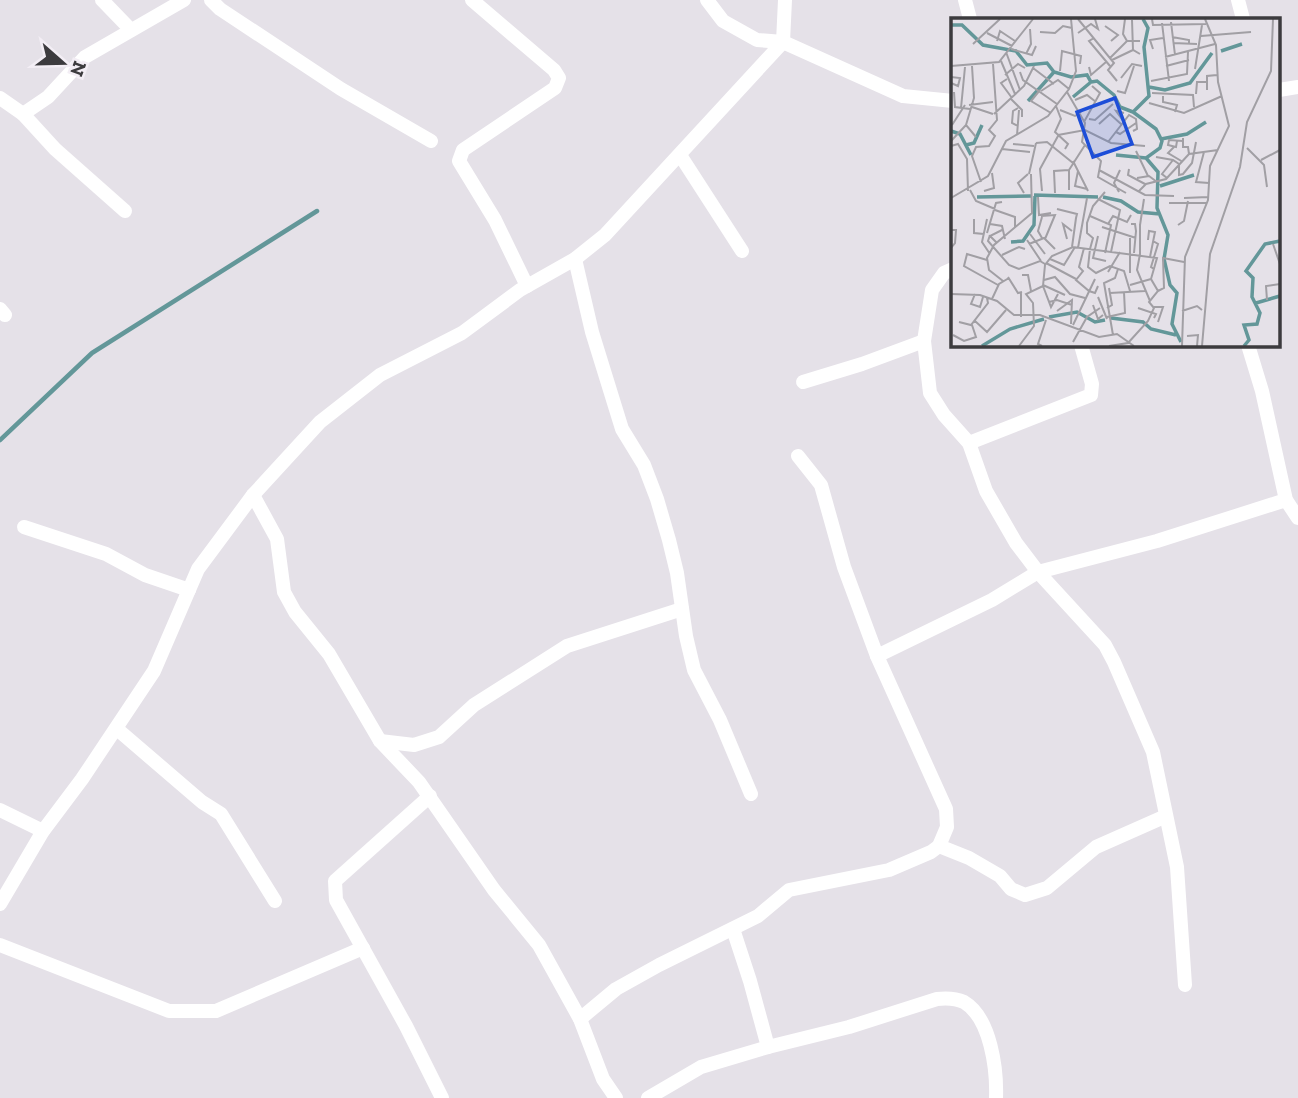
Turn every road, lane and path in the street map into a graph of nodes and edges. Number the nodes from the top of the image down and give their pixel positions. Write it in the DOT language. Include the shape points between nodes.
graph roads {
  1 [pos="102,0"];
  2 [pos="184,0"];
  3 [pos="211,0"];
  4 [pos="472,0"];
  5 [pos="707,0"];
  6 [pos="785,0"];
  7 [pos="965,0"];
  8 [pos="1238,0"];
  9 [pos="970,18"];
  10 [pos="1243,18"];
  11 [pos="131,30"];
  12 [pos="783,41"];
  13 [pos="1298,87"];
  14 [pos="1280,90"];
  15 [pos="0,98"];
  16 [pos="951,101"];
  17 [pos="23,114"];
  18 [pos="431,141"];
  19 [pos="680,155"];
  20 [pos="125,211"];
  21 [pos="742,251"];
  22 [pos="575,259"];
  23 [pos="951,270"];
  24 [pos="527,286"];
  25 [pos="924,341"];
  26 [pos="1081,346"];
  27 [pos="1248,346"];
  28 [pos="803,382"];
  29 [pos="969,443"];
  30 [pos="798,456"];
  31 [pos="253,495"];
  32 [pos="1286,500"];
  33 [pos="1298,518"];
  34 [pos="24,527"];
  35 [pos="1038,572"];
  36 [pos="189,590"];
  37 [pos="682,609"];
  38 [pos="877,656"];
  39 [pos="117,729"];
  40 [pos="380,741"];
  41 [pos="751,794"];
  42 [pos="430,796"];
  43 [pos="0,810"];
  44 [pos="1166,816"];
  45 [pos="43,831"];
  46 [pos="939,846"];
  47 [pos="275,901"];
  48 [pos="0,904"];
  49 [pos="733,929"];
  50 [pos="0,945"];
  51 [pos="363,948"];
  52 [pos="1185,985"];
  53 [pos="580,1019"];
  54 [pos="768,1047"];
  55 [pos="442,1098"];
  56 [pos="616,1098"];
  57 [pos="648,1098"];
  58 [pos="996,1098"];
  1 -- 11 [label="street"];
  2 -- 11 [label="street"];
  3 -- 18 [label="street" via="341,89"];
  4 -- 24 [label="street" via="559,78 555,88 463,150 458,160 495,220"];
  5 -- 12 [label="street" via="723,21 757,40"];
  6 -- 12 [label="street"];
  7 -- 9 [label="street"];
  8 -- 10 [label="street"];
  11 -- 17 [label="street" via="85,57 48,97"];
  12 -- 16 [label="street" via="903,96"];
  12 -- 19 [label="street"];
  13 -- 14 [label="street"];
  15 -- 17 [label="street"];
  17 -- 20 [label="street"];
  19 -- 21 [label="street"];
  19 -- 22 [label="street" via="605,235"];
  22 -- 24 [label="street"];
  22 -- 37 [label="street" via="622,429 657,499"];
  23 -- 25 [label="street" via="932,290"];
  24 -- 31 [label="street" via="462,333 380,375 320,422"];
  25 -- 28 [label="street"];
  25 -- 29 [label="street" via="930,393"];
  26 -- 29 [label="street" via="1091,395"];
  27 -- 32 [label="street"];
  29 -- 35 [label="street" via="986,491"];
  30 -- 38 [label="street" via="821,485 844,568"];
  31 -- 36 [label="street" via="198,569"];
  31 -- 40 [label="street" via="277,539 284,593 329,654"];
  32 -- 33 [label="street"];
  32 -- 35 [label="street"];
  34 -- 36 [label="street" via="106,554 145,575"];
  35 -- 38 [label="street" via="992,600"];
  35 -- 44 [label="street" via="1105,645 1114,662 1153,752"];
  36 -- 39 [label="street" via="154,671"];
  37 -- 40 [label="street" via="567,646 474,705 439,737 415,745"];
  37 -- 41 [label="street" via="694,670"];
  38 -- 46 [label="street" via="946,808 947,827"];
  39 -- 45 [label="street"];
  39 -- 47 [label="street" via="221,814"];
  40 -- 42 [label="street"];
  42 -- 51 [label="street" via="335,881 336,900"];
  42 -- 53 [label="street" via="494,890 539,945"];
  43 -- 45 [label="street"];
  44 -- 46 [label="street" via="1097,847 1047,888 1025,895 1011,890 999,876 969,858"];
  44 -- 52 [label="street" via="1177,867"];
  45 -- 48 [label="street"];
  46 -- 49 [label="street" via="889,870 789,890 758,916"];
  49 -- 53 [label="street" via="616,989"];
  49 -- 54 [label="street"];
  50 -- 51 [label="street" via="169,1012 216,1011"];
  51 -- 55 [label="street"];
  53 -- 56 [label="street" via="603,1079"];
  54 -- 57 [label="street" via="701,1067"];
  54 -- 58 [label="street" via="937,999 961,1001 972,1008 989,1039"];
}
